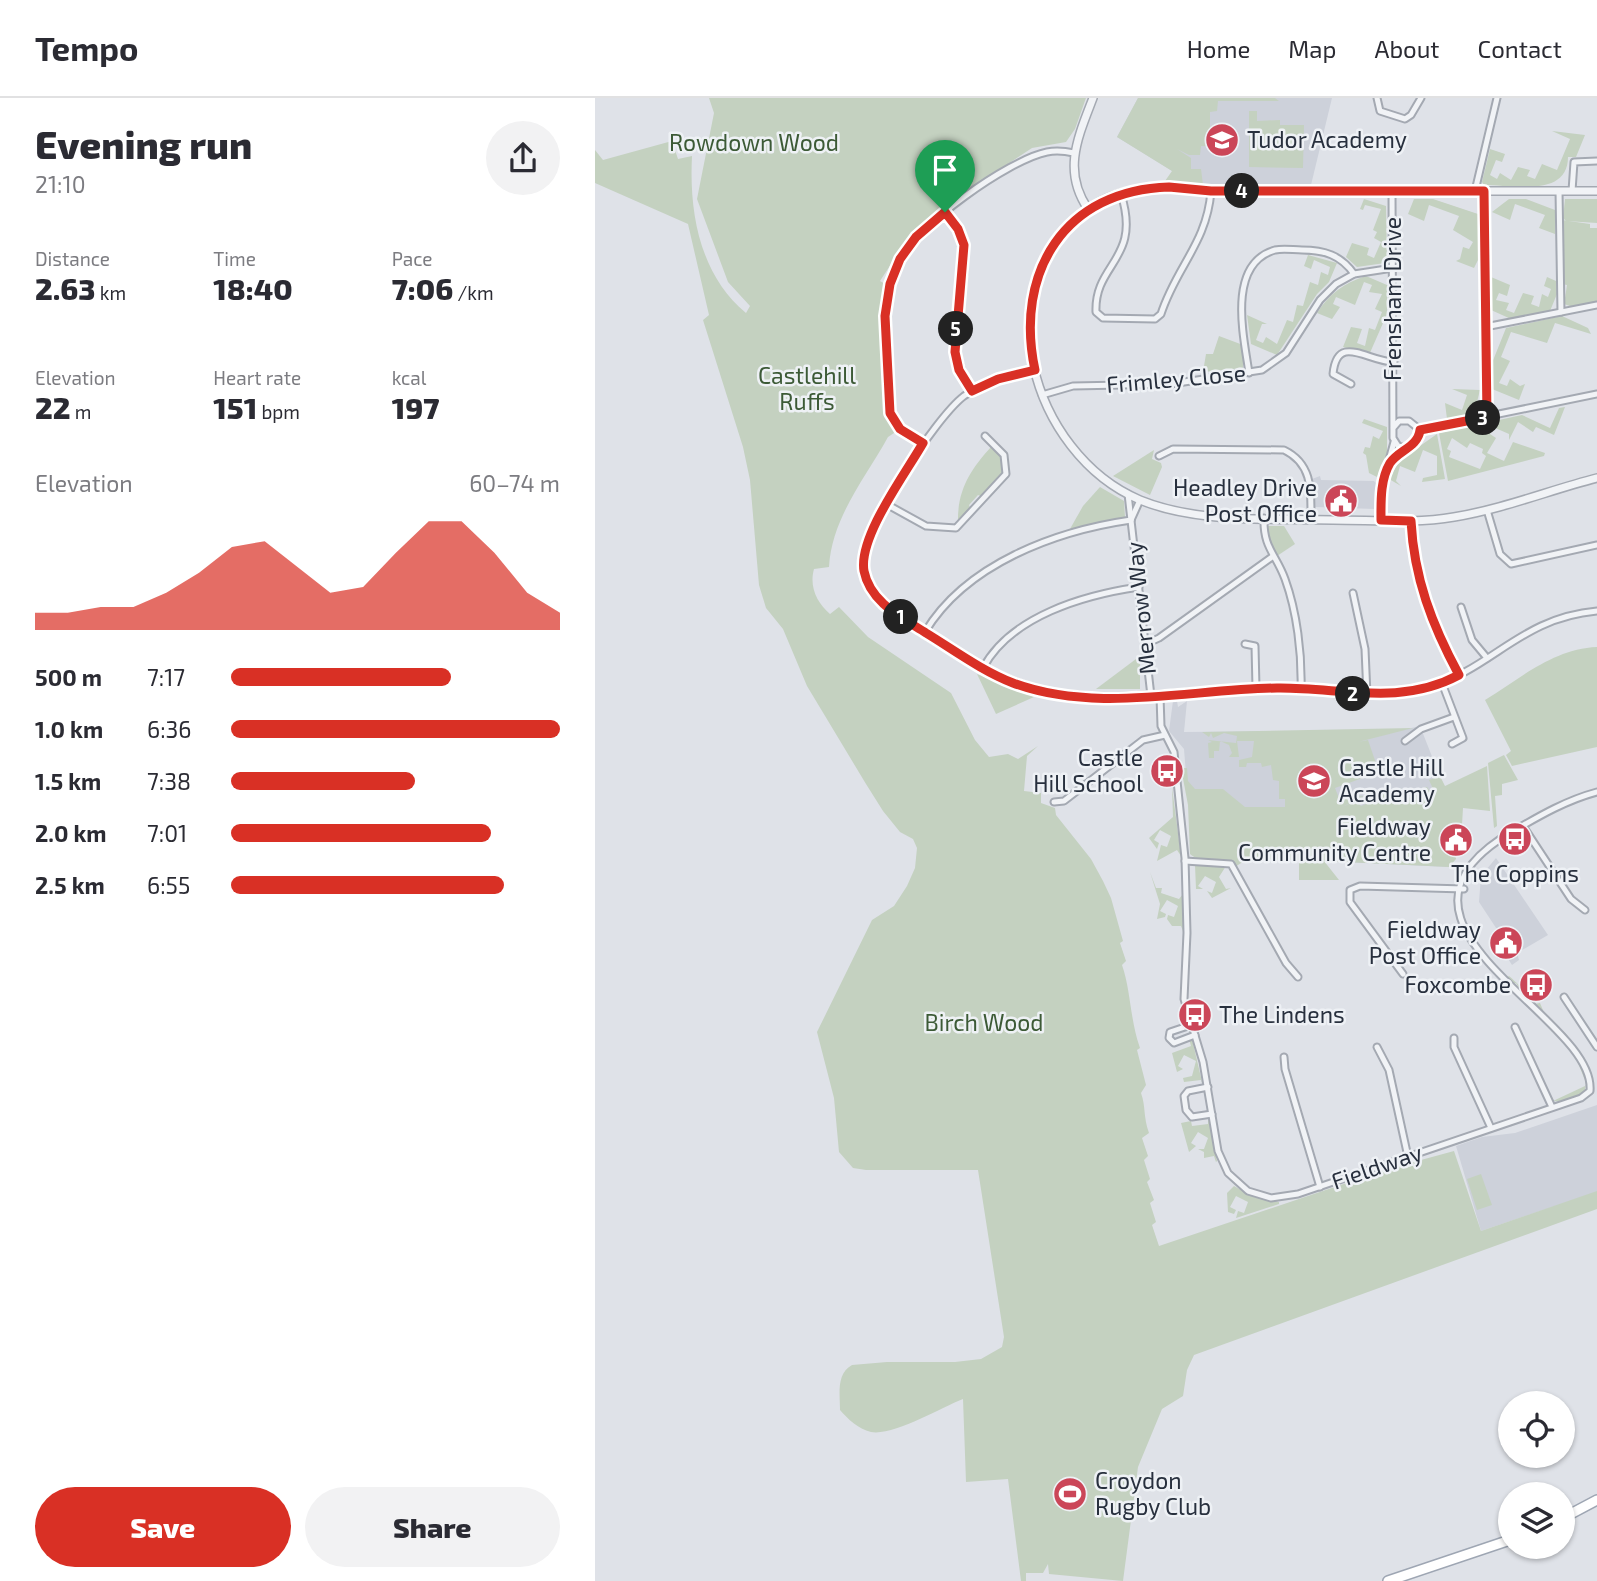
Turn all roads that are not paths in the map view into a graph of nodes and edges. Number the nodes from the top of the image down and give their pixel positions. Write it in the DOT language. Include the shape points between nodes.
graph roads {
  1 [pos="1093,98"];
  2 [pos="1377,98"];
  3 [pos="1421,98"];
  4 [pos="1497,98"];
  5 [pos="1074,153"];
  6 [pos="1597,161"];
  7 [pos="1211,191"];
  8 [pos="1392,191"];
  9 [pos="1480,191"];
  10 [pos="1559,191"];
  11 [pos="1572,191"];
  12 [pos="1597,191"];
  13 [pos="1121,194"];
  14 [pos="1088,209"];
  15 [pos="945,212"];
  16 [pos="1392,268"];
  17 [pos="1354,274"];
  18 [pos="1597,305"];
  19 [pos="1562,312"];
  20 [pos="1485,327"];
  21 [pos="1394,362"];
  22 [pos="1035,370"];
  23 [pos="1249,373"];
  24 [pos="1350,384"];
  25 [pos="972,391"];
  26 [pos="1597,394"];
  27 [pos="1042,395"];
  28 [pos="1394,407"];
  29 [pos="1487,417"];
  30 [pos="1405,420"];
  31 [pos="1393,428"];
  32 [pos="1420,430"];
  33 [pos="985,436"];
  34 [pos="1394,442"];
  35 [pos="923,443"];
  36 [pos="1406,448"];
  37 [pos="1159,456"];
  38 [pos="1391,462"];
  39 [pos="1597,478"];
  40 [pos="1128,494"];
  41 [pos="1140,500"];
  42 [pos="888,505"];
  43 [pos="1487,510"];
  44 [pos="1264,518"];
  45 [pos="1311,519"];
  46 [pos="1131,520"];
  47 [pos="1381,520"];
  48 [pos="1411,521"];
  49 [pos="1597,545"];
  50 [pos="1272,557"];
  51 [pos="1139,587"];
  52 [pos="1353,593"];
  53 [pos="1461,607"];
  54 [pos="1597,611"];
  55 [pos="925,632"];
  56 [pos="1146,644"];
  57 [pos="1245,644"];
  58 [pos="1487,658"];
  59 [pos="983,668"];
  60 [pos="1459,675"];
  61 [pos="1442,683"];
  62 [pos="1256,688"];
  63 [pos="1301,689"];
  64 [pos="1367,695"];
  65 [pos="1151,696"];
  66 [pos="1160,696"];
  67 [pos="1454,717"];
  68 [pos="1165,736"];
  69 [pos="1405,741"];
  70 [pos="1452,744"];
  71 [pos="1597,792"];
  72 [pos="1054,802"];
  73 [pos="1523,826"];
  74 [pos="1185,861"];
  75 [pos="1464,889"];
  76 [pos="1585,910"];
  77 [pos="1502,965"];
  78 [pos="1403,974"];
  79 [pos="1298,976"];
  80 [pos="1564,997"];
  81 [pos="1191,1025"];
  82 [pos="1515,1027"];
  83 [pos="1195,1035"];
  84 [pos="1454,1038"];
  85 [pos="1377,1047"];
  86 [pos="1597,1047"];
  87 [pos="1585,1053"];
  88 [pos="1284,1057"];
  89 [pos="1592,1066"];
  90 [pos="1595,1078"];
  91 [pos="1208,1087"];
  92 [pos="1595,1087"];
  93 [pos="1552,1107"];
  94 [pos="1212,1114"];
  95 [pos="1492,1128"];
  96 [pos="1408,1157"];
  97 [pos="1320,1187"];
  98 [pos="1597,1500"];
  99 [pos="1575,1512"];
  100 [pos="1498,1545"];
  101 [pos="1388,1581"];
  1 -- 5 [label="street"];
  2 -- 3 [label="street" via="1378,109 1403,119 1411,116"];
  4 -- 9 [label="street"];
  5 -- 14 [label="street" via="1073,176"];
  5 -- 15 [label="street" via="1051,151 1033,157"];
  6 -- 11 [label="street" via="1574,162"];
  7 -- 8 [label="street"];
  7 -- 13 [label="street" via="1164,187"];
  7 -- 13 [label="street" via="1204,229 1170,288 1162,314 1151,319 1103,318 1096,312 1100,292 1127,235"];
  8 -- 9 [label="street"];
  8 -- 16 [label="street, Frensham Drive"];
  9 -- 10 [label="street"];
  9 -- 20 [label="street"];
  10 -- 11 [label="street"];
  10 -- 19 [label="street"];
  11 -- 12 [label="street"];
  13 -- 14 [label="street"];
  14 -- 22 [label="street" via="1058,238 1036,279 1029,325"];
  15 -- 25 [label="street" via="964,245 955,352 959,370"];
  15 -- 35 [label="street" via="916,237 900,259 885,316 890,413 900,429"];
  16 -- 17 [label="street, Frimley Close"];
  16 -- 21 [label="street, Frensham Drive"];
  17 -- 23 [label="street, Frimley Close" via="1324,295 1284,356 1266,369"];
  17 -- 23 [label="street" via="1342,260 1323,251 1281,249 1264,256 1241,293"];
  18 -- 19 [label="street"];
  19 -- 20 [label="street"];
  20 -- 29 [label="street"];
  21 -- 24 [label="street" via="1342,352 1333,374"];
  21 -- 28 [label="street, Frensham Drive"];
  22 -- 25 [label="street"];
  22 -- 27 [label="street"];
  23 -- 27 [label="street, Frimley Close" via="1171,384 1078,386"];
  25 -- 35 [label="street" via="947,411"];
  26 -- 29 [label="street"];
  27 -- 40 [label="street" via="1074,451 1102,478"];
  28 -- 30 [label="street, Frensham Drive"];
  28 -- 31 [label="street, Frensham Drive"];
  29 -- 32 [label="street"];
  30 -- 31 [label="street"];
  30 -- 32 [label="street, Frensham Drive"];
  31 -- 34 [label="street, Frensham Drive"];
  32 -- 36 [label="street" via="1416,441"];
  33 -- 42 [label="street" via="1005,458 1004,478 956,528 917,522"];
  34 -- 36 [label="street"];
  34 -- 38 [label="street, Frensham Drive"];
  35 -- 42 [label="street"];
  36 -- 38 [label="street"];
  37 -- 45 [label="street" via="1173,449 1284,450 1300,461 1308,474"];
  38 -- 47 [label="street, Frensham Drive" via="1383,482"];
  39 -- 43 [label="street"];
  40 -- 41 [label="street"];
  40 -- 46 [label="street, Merrow Way"];
  41 -- 44 [label="street" via="1181,512"];
  41 -- 46 [label="street, Merrow Way"];
  42 -- 55 [label="street" via="868,542 865,576 880,601"];
  43 -- 48 [label="street"];
  43 -- 49 [label="street" via="1500,554 1511,565"];
  44 -- 45 [label="street"];
  44 -- 50 [label="street" via="1265,542"];
  45 -- 47 [label="street"];
  46 -- 51 [label="street, Merrow Way"];
  46 -- 55 [label="street" via="1081,529 1006,561 953,595"];
  47 -- 48 [label="street"];
  48 -- 60 [label="street" via="1414,564 1423,598"];
  50 -- 56 [label="street"];
  50 -- 63 [label="street" via="1287,585"];
  51 -- 56 [label="street, Merrow Way"];
  51 -- 59 [label="street" via="1094,596 1044,616 997,646"];
  52 -- 64 [label="street" via="1366,651"];
  53 -- 58 [label="street" via="1472,640"];
  54 -- 58 [label="street" via="1538,625"];
  55 -- 59 [label="street"];
  56 -- 65 [label="street, Merrow Way"];
  57 -- 62 [label="street" via="1255,645"];
  58 -- 60 [label="street"];
  59 -- 65 [label="street" via="1045,692"];
  60 -- 61 [label="street"];
  61 -- 64 [label="street" via="1406,693"];
  61 -- 67 [label="street"];
  62 -- 63 [label="street"];
  62 -- 66 [label="street"];
  63 -- 64 [label="street"];
  65 -- 66 [label="street"];
  66 -- 68 [label="street, Fieldway"];
  67 -- 69 [label="street" via="1421,729"];
  67 -- 70 [label="street" via="1463,739"];
  68 -- 72 [label="street" via="1145,738 1064,801"];
  68 -- 74 [label="street, Fieldway" via="1174,754"];
  71 -- 73 [label="street"];
  73 -- 75 [label="street" via="1484,850"];
  73 -- 76 [label="street" via="1573,901"];
  74 -- 79 [label="street" via="1231,864 1286,963"];
  74 -- 81 [label="street, Fieldway" via="1183,990"];
  75 -- 77 [label="street" via="1468,921"];
  75 -- 78 [label="street" via="1360,886 1350,890 1350,902"];
  80 -- 86 [label="street"];
  81 -- 83 [label="street, Fieldway"];
  81 -- 83 [label="street" via="1170,1032 1170,1038 1173,1043"];
  82 -- 93 [label="street"];
  83 -- 91 [label="street, Fieldway"];
  84 -- 95 [label="street" via="1454,1047"];
  85 -- 96 [label="street" via="1390,1073"];
  87 -- 89 [label="street"];
  88 -- 97 [label="street"];
  90 -- 92 [label="street, Fieldway"];
  91 -- 94 [label="street, Fieldway"];
  91 -- 94 [label="street" via="1188,1091 1184,1104 1192,1117"];
  92 -- 93 [label="street, Fieldway" via="1584,1097"];
  93 -- 95 [label="street, Fieldway"];
  94 -- 97 [label="street, Fieldway" via="1222,1162 1243,1188 1279,1198"];
  95 -- 96 [label="street, Fieldway"];
  96 -- 97 [label="street, Fieldway"];
  98 -- 99 [label="main road"];
  100 -- 101 [label="main road"];
}
